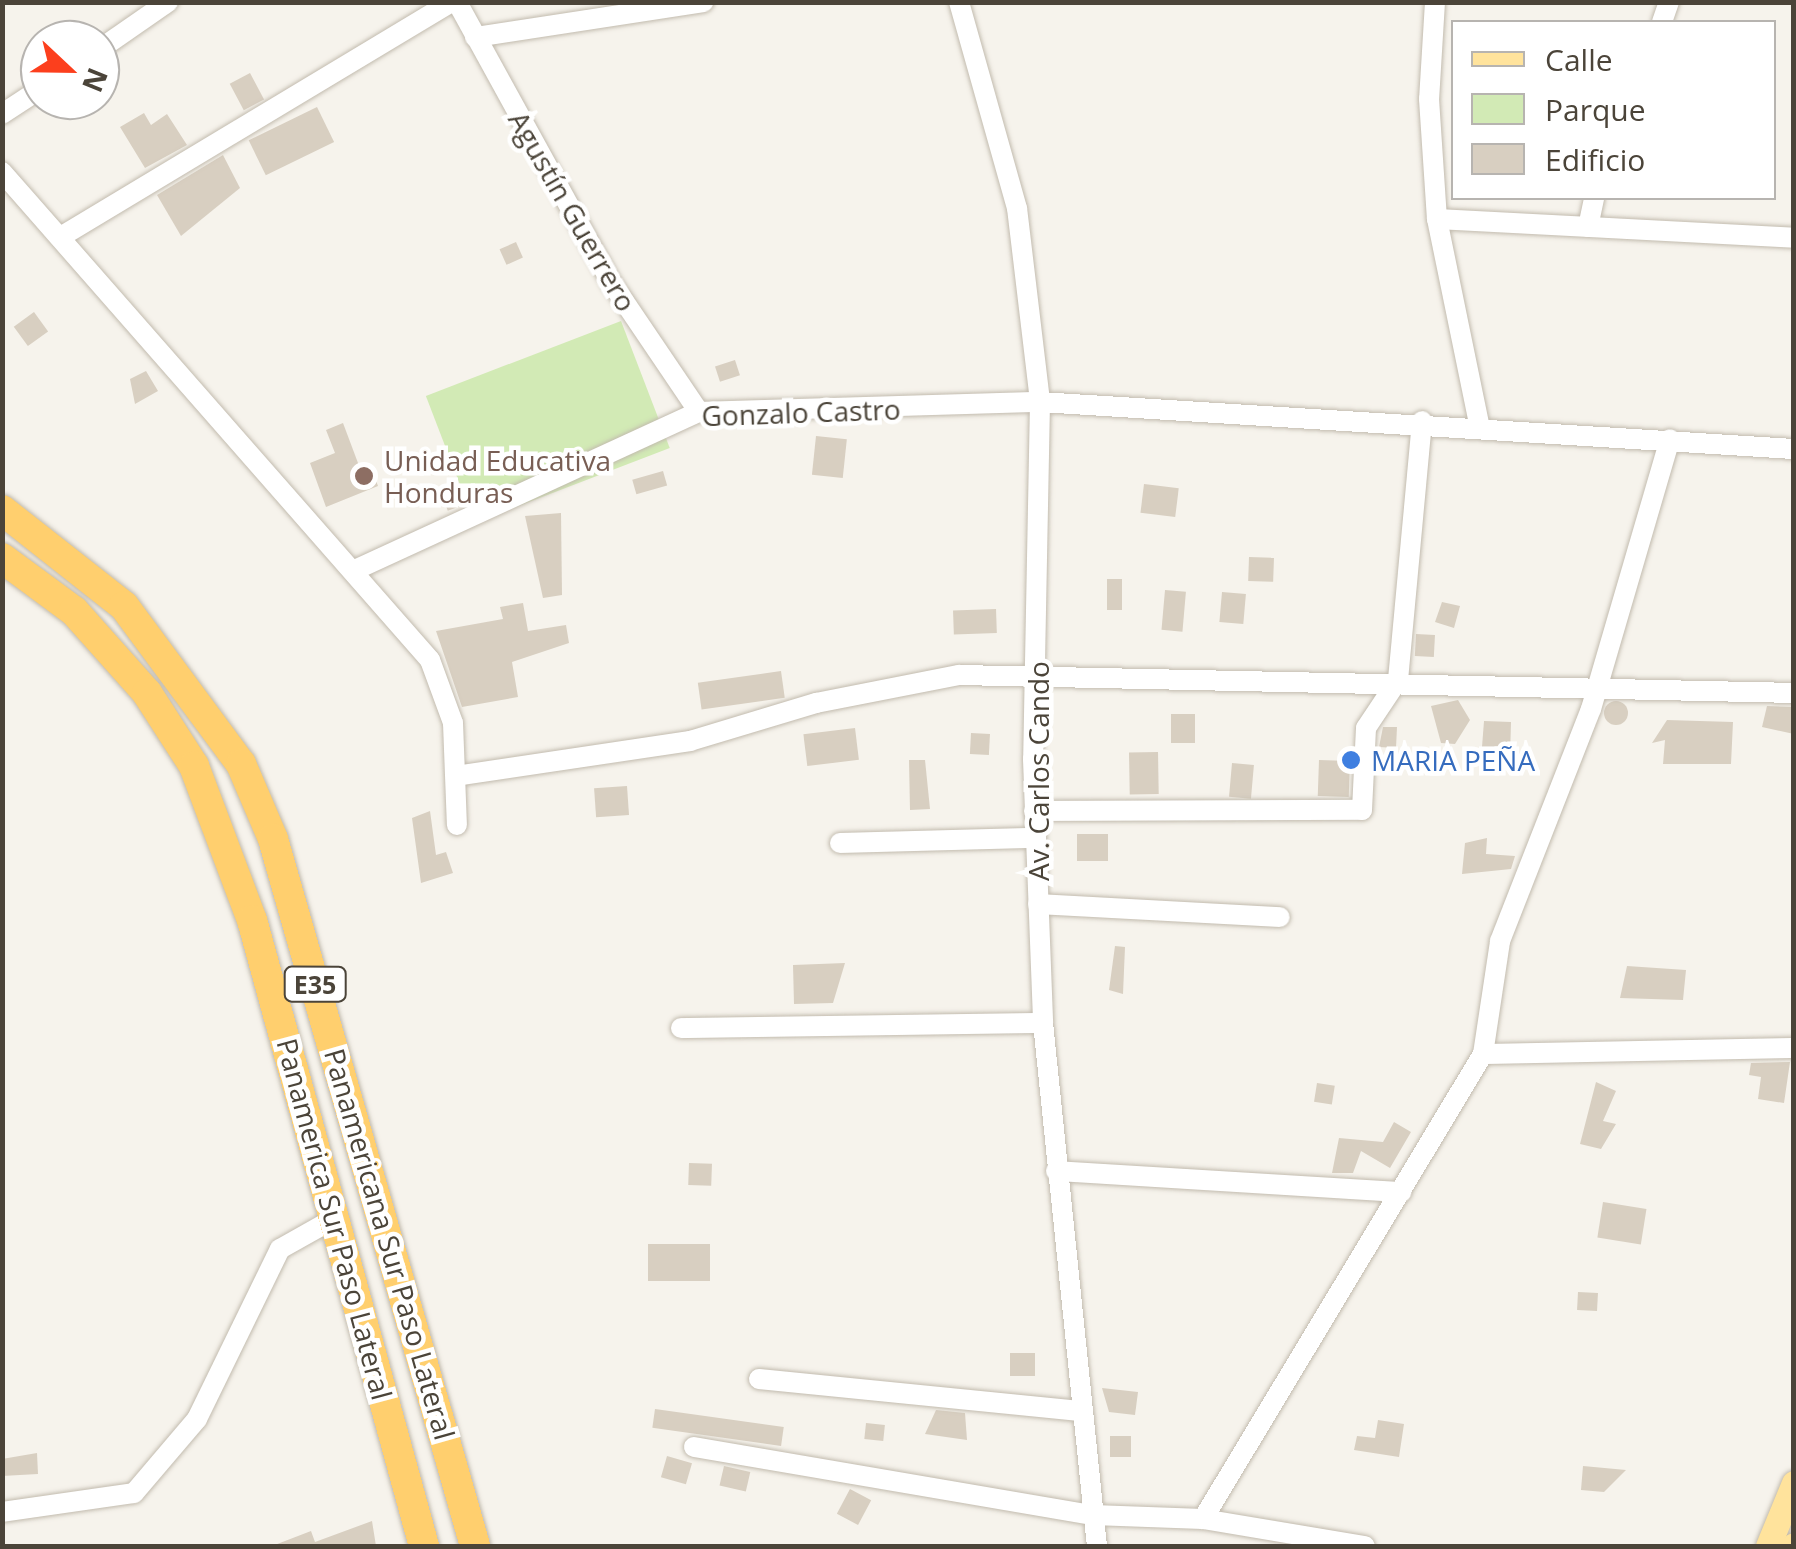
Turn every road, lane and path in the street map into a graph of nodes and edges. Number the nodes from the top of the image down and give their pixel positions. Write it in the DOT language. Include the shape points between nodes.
graph roads {
  1 [pos="168,2"];
  2 [pos="454,2"];
  3 [pos="703,2"];
  4 [pos="959,2"];
  5 [pos="1435,2"];
  6 [pos="120,34"];
  7 [pos="475,36"];
  8 [pos="2,172"];
  9 [pos="1594,200"];
  10 [pos="1438,219"];
  11 [pos="1588,227"];
  12 [pos="62,236"];
  13 [pos="1794,238"];
  14 [pos="1040,402"];
  15 [pos="699,412"];
  16 [pos="1422,420"];
  17 [pos="1479,424"];
  18 [pos="1670,439"];
  19 [pos="1794,449"];
  20 [pos="2,510"];
  21 [pos="2,558"];
  22 [pos="355,570"];
  23 [pos="1038,673"];
  24 [pos="1398,680"];
  25 [pos="1597,690"];
  26 [pos="1794,692"];
  27 [pos="456,776"];
  28 [pos="1034,811"];
  29 [pos="458,824"];
  30 [pos="1036,838"];
  31 [pos="840,843"];
  32 [pos="1038,904"];
  33 [pos="1280,917"];
  34 [pos="1043,1022"];
  35 [pos="681,1028"];
  36 [pos="1794,1048"];
  37 [pos="1484,1054"];
  38 [pos="1056,1171"];
  39 [pos="1401,1192"];
  40 [pos="335,1218"];
  41 [pos="759,1379"];
  42 [pos="1082,1410"];
  43 [pos="694,1448"];
  44 [pos="1794,1483"];
  45 [pos="1788,1511"];
  46 [pos="2,1512"];
  47 [pos="1093,1515"];
  48 [pos="1203,1519"];
  49 [pos="1784,1543"];
  50 [pos="424,1546"];
  51 [pos="476,1546"];
  52 [pos="1097,1546"];
  53 [pos="1365,1546"];
  1 -- 6 [label="street"];
  2 -- 7 [label="street, Agustín Guerrero"];
  2 -- 12 [label="street"];
  3 -- 7 [label="street"];
  4 -- 14 [label="street, Av. Carlos Cando" via="1017,208"];
  5 -- 10 [label="street" via="1428,99"];
  7 -- 15 [label="street, Agustín Guerrero" via="612,282"];
  8 -- 12 [label="street"];
  9 -- 11 [label="street"];
  10 -- 11 [label="street"];
  10 -- 17 [label="street"];
  11 -- 13 [label="street"];
  12 -- 22 [label="street"];
  14 -- 15 [label="street, Gonzalo Castro"];
  14 -- 16 [label="street, Gonzalo Castro"];
  14 -- 23 [label="street, Av. Carlos Cando"];
  15 -- 22 [label="street, Gonzalo Castro"];
  16 -- 17 [label="street, Gonzalo Castro"];
  16 -- 24 [label="street"];
  17 -- 18 [label="street, Gonzalo Castro"];
  18 -- 19 [label="street, Gonzalo Castro"];
  18 -- 25 [label="street"];
  20 -- 51 [label="highway, Panamericana Sur Paso Lateral / E35" via="124,606 241,764 273,838"];
  21 -- 40 [label="highway, Panamerica Sur Paso Lateral / E35" via="74,610 147,693 194,766 252,920"];
  22 -- 27 [label="street" via="430,660 452,723"];
  23 -- 24 [label="street"];
  23 -- 27 [label="street" via="959,674 816,703 690,741"];
  23 -- 28 [label="street, Av. Carlos Cando"];
  24 -- 25 [label="street"];
  24 -- 28 [label="street" via="1366,728 1362,810 1354,815"];
  25 -- 26 [label="street"];
  25 -- 37 [label="street" via="1500,941"];
  27 -- 29 [label="street"];
  28 -- 30 [label="street, Av. Carlos Cando"];
  30 -- 31 [label="street"];
  30 -- 32 [label="street, Av. Carlos Cando"];
  32 -- 33 [label="street"];
  32 -- 34 [label="street, Av. Carlos Cando"];
  34 -- 35 [label="street"];
  34 -- 38 [label="street, Av. Carlos Cando"];
  36 -- 37 [label="street"];
  37 -- 39 [label="street"];
  38 -- 39 [label="street"];
  38 -- 42 [label="street, Av. Carlos Cando"];
  39 -- 48 [label="street"];
  40 -- 46 [label="street" via="280,1250 197,1419 134,1493"];
  40 -- 50 [label="highway, Panamerica Sur Paso Lateral / E35"];
  41 -- 42 [label="street"];
  42 -- 47 [label="street, Av. Carlos Cando"];
  43 -- 47 [label="street"];
  44 -- 45 [label="main road"];
  45 -- 49 [label="main road"];
  47 -- 48 [label="street"];
  47 -- 52 [label="street, Av. Carlos Cando"];
  48 -- 53 [label="street"];
}
